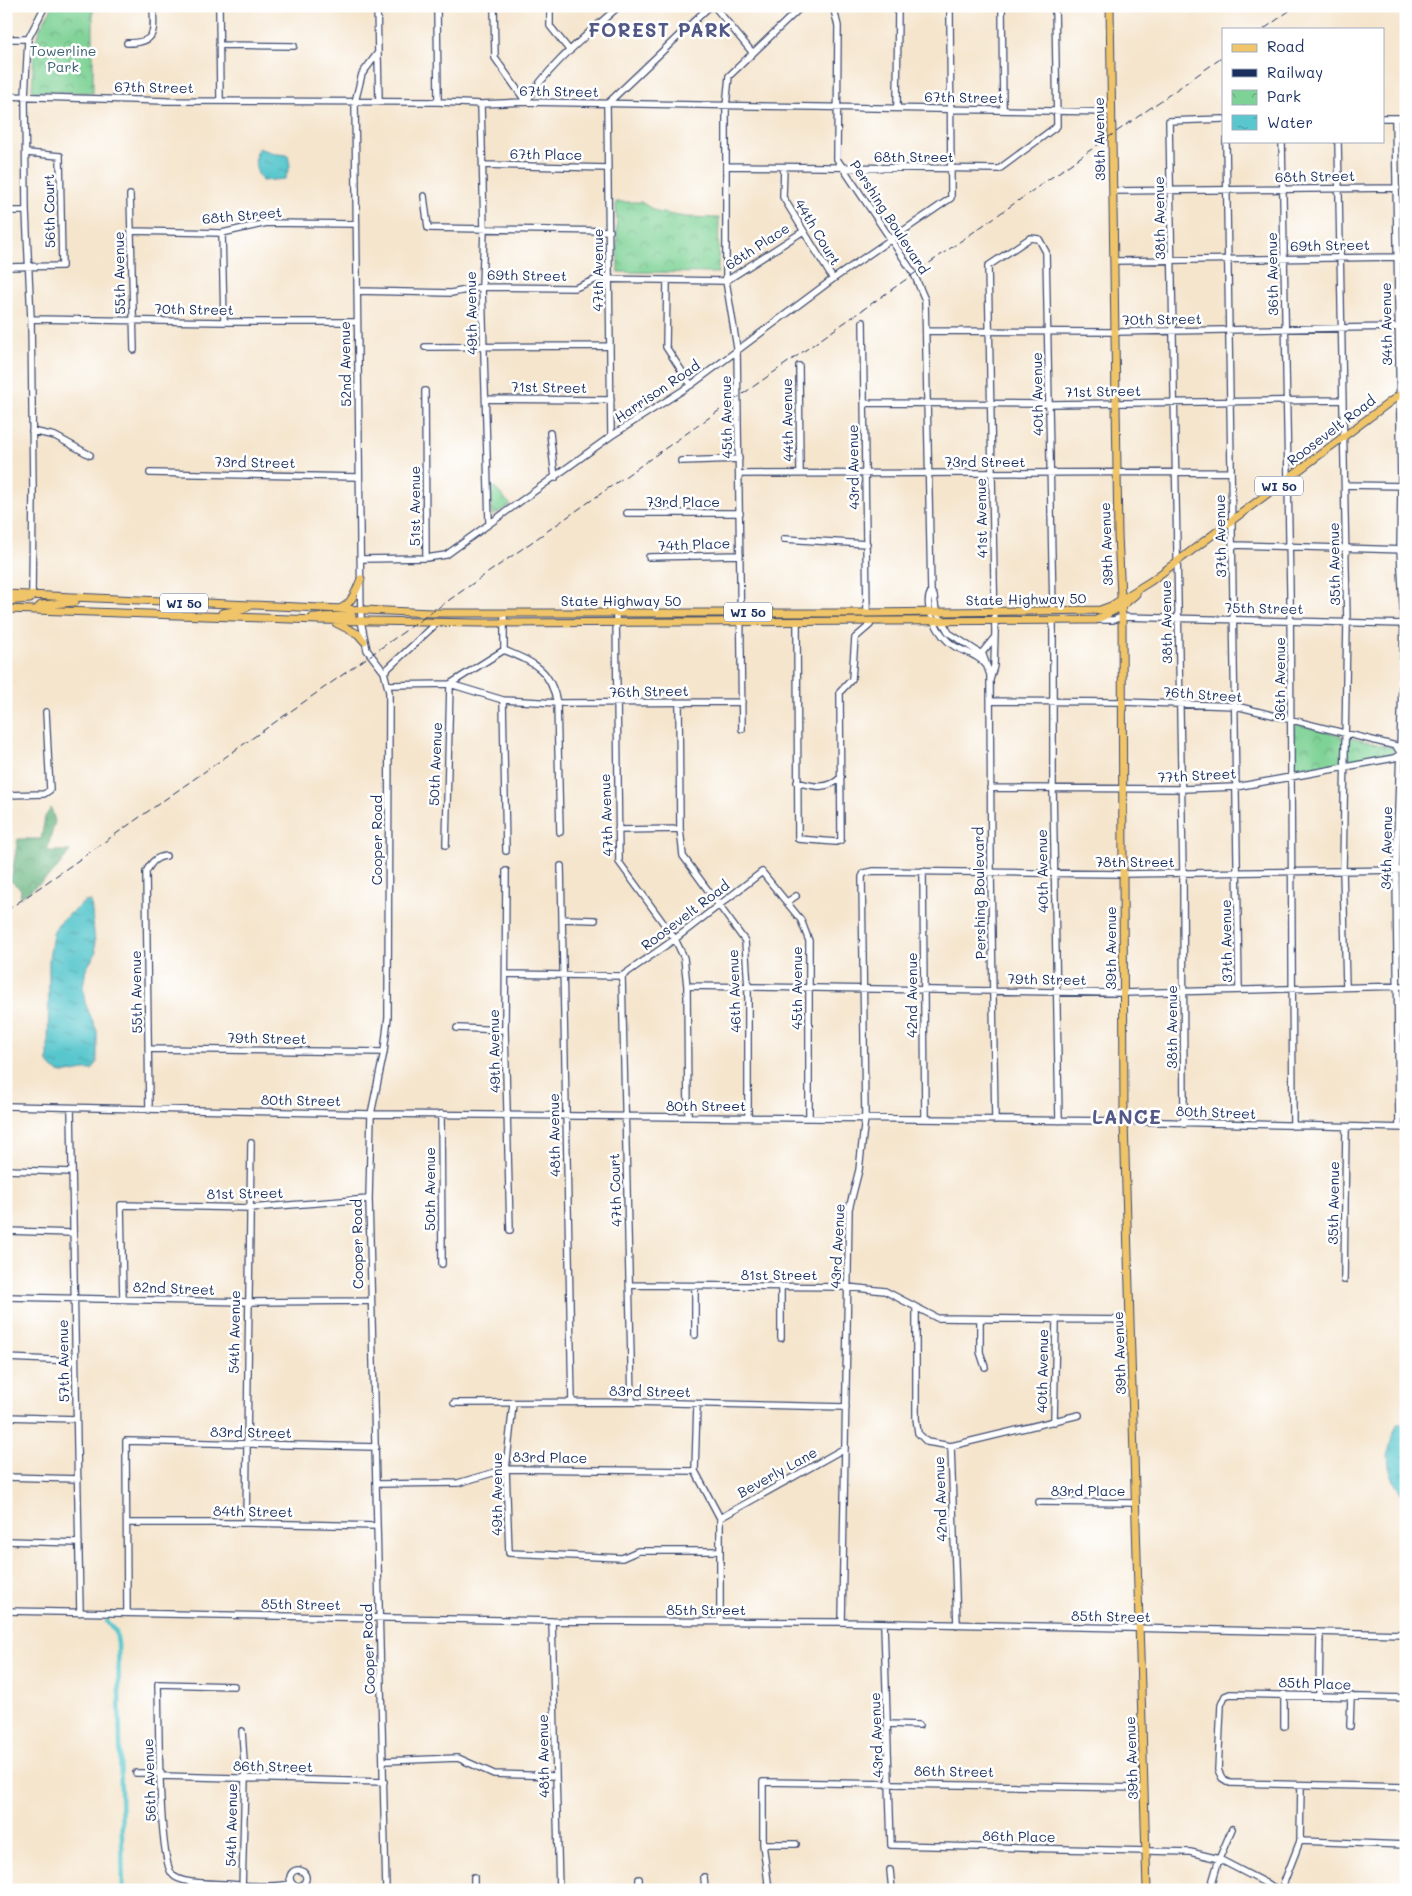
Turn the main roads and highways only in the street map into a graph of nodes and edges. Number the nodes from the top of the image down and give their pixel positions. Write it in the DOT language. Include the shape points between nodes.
graph roads {
  1 [pos="1110,6"];
  2 [pos="1403,392"];
  3 [pos="361,578"];
  4 [pos="1151,581"];
  5 [pos="6,594"];
  6 [pos="32,596"];
  7 [pos="110,600"];
  8 [pos="6,601"];
  9 [pos="1121,604"];
  10 [pos="248,606"];
  11 [pos="6,609"];
  12 [pos="36,610"];
  13 [pos="337,610"];
  14 [pos="361,611"];
  15 [pos="420,613"];
  16 [pos="206,616"];
  17 [pos="298,619"];
  18 [pos="332,621"];
  19 [pos="361,621"];
  20 [pos="364,641"];
  21 [pos="1147,1890"];
  1 -- 9 [label="main road, 39th Avenue"];
  2 -- 4 [label="main road, Roosevelt Road / WI 50"];
  3 -- 13 [label="main road" via="351,600"];
  4 -- 9 [label="main road, State Highway 50 / WI 50"];
  5 -- 6 [label="main road, State Highway 50 / WI 50"];
  6 -- 7 [label="main road, State Highway 50 / WI 50"];
  6 -- 8 [label="main road" via="24,602"];
  7 -- 10 [label="main road, State Highway 50 / WI 50"];
  7 -- 12 [label="main road" via="50,603"];
  9 -- 15 [label="main road, State Highway 50 / WI 50" via="1100,610 994,612"];
  9 -- 19 [label="main road, State Highway 50 / WI 50" via="1096,620"];
  9 -- 21 [label="main road, 39th Avenue" via="1124,1121"];
  10 -- 13 [label="main road, State Highway 50 / WI 50"];
  10 -- 16 [label="main road"];
  11 -- 12 [label="main road, State Highway 50 / WI 50"];
  12 -- 16 [label="main road, State Highway 50 / WI 50"];
  13 -- 14 [label="main road, State Highway 50 / WI 50"];
  14 -- 15 [label="main road, State Highway 50 / WI 50"];
  14 -- 17 [label="main road" via="357,616 327,615"];
  15 -- 19 [label="main road" via="402,617 368,617"];
  16 -- 17 [label="main road, State Highway 50 / WI 50"];
  17 -- 18 [label="main road, State Highway 50 / WI 50"];
  18 -- 19 [label="main road, State Highway 50 / WI 50"];
  18 -- 20 [label="main road" via="350,629"];
}
